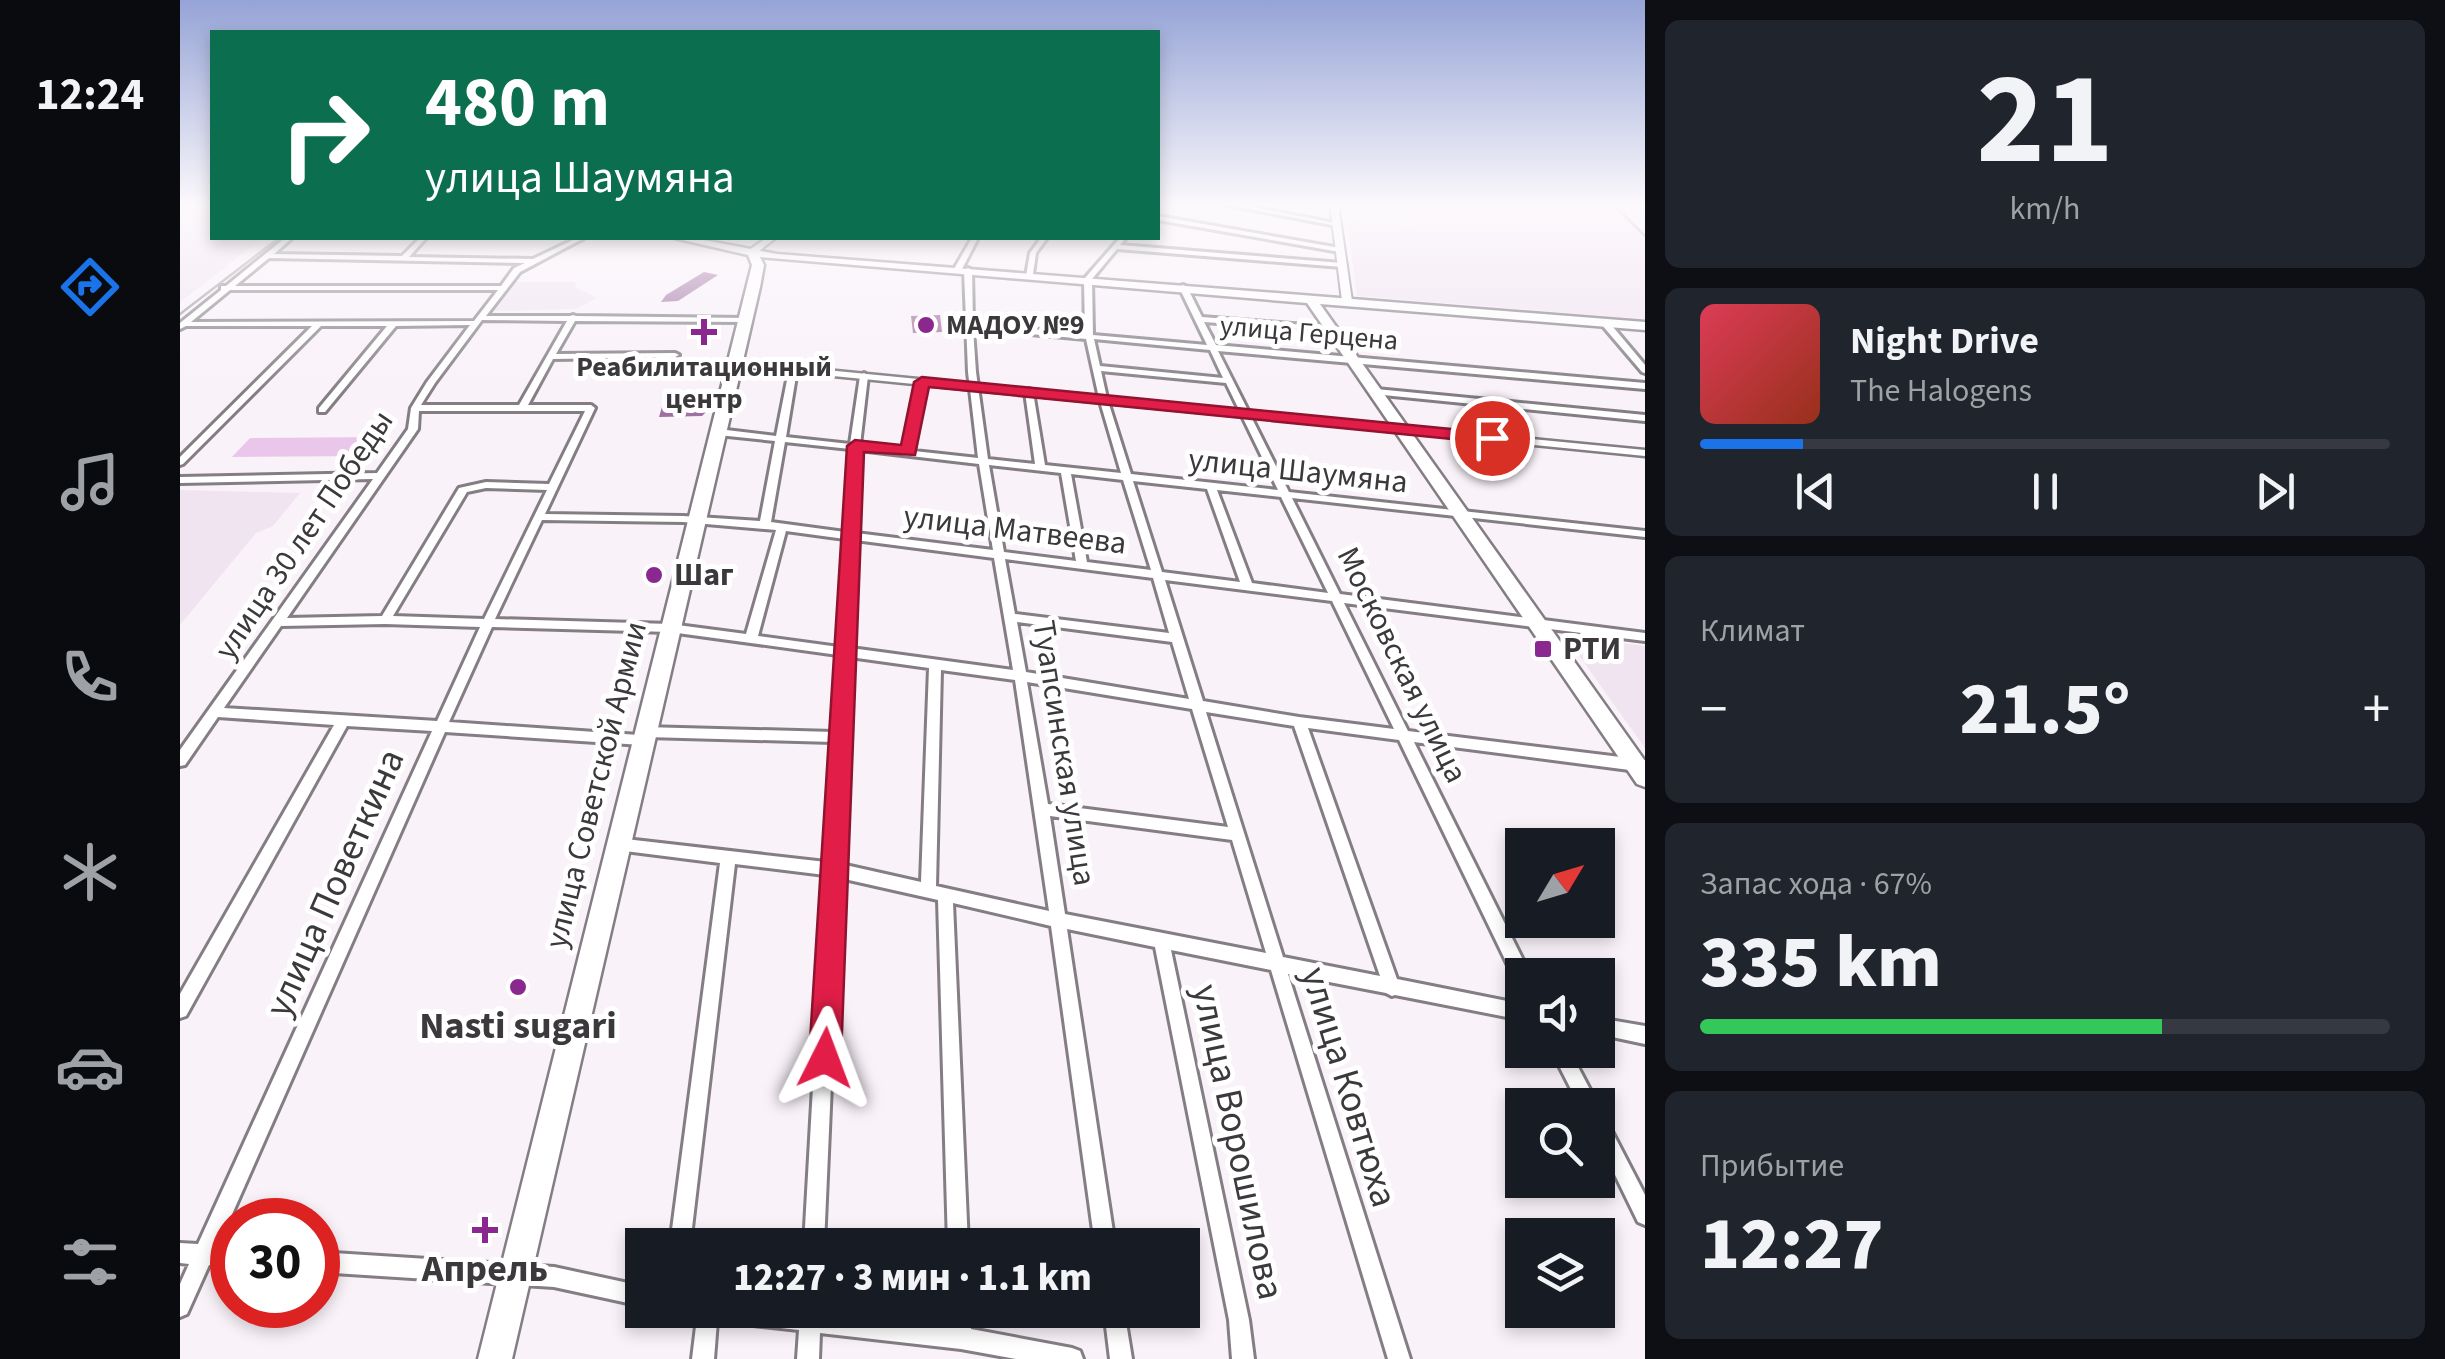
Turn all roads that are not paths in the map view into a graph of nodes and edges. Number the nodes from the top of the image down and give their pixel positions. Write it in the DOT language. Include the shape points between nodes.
graph roads {
  1 [pos="250,267"];
  2 [pos="521,267"];
  3 [pos="757,267"];
  4 [pos="943,267"];
  5 [pos="1031,267"];
  6 [pos="1098,267"];
  7 [pos="1342,267"];
  8 [pos="963,269"];
  9 [pos="1030,274"];
  10 [pos="1088,279"];
  11 [pos="1183,287"];
  12 [pos="224,288"];
  13 [pos="503,288"];
  14 [pos="1310,298"];
  15 [pos="1347,301"];
  16 [pos="573,317"];
  17 [pos="1198,319"];
  18 [pos="479,320"];
  19 [pos="746,320"];
  20 [pos="1604,322"];
  21 [pos="319,324"];
  22 [pos="394,324"];
  23 [pos="182,326"];
  24 [pos="970,326"];
  25 [pos="1645,326"];
  26 [pos="1331,328"];
  27 [pos="1089,336"];
  28 [pos="1212,348"];
  29 [pos="675,355"];
  30 [pos="551,356"];
  31 [pos="1351,358"];
  32 [pos="734,364"];
  33 [pos="1096,368"];
  34 [pos="794,370"];
  35 [pos="1645,370"];
  36 [pos="864,376"];
  37 [pos="1228,381"];
  38 [pos="922,382"];
  39 [pos="976,386"];
  40 [pos="1645,386"];
  41 [pos="1029,392"];
  42 [pos="1376,392"];
  43 [pos="1103,398"];
  44 [pos="415,408"];
  45 [pos="521,408"];
  46 [pos="322,410"];
  47 [pos="1243,413"];
  48 [pos="1645,418"];
  49 [pos="1402,429"];
  50 [pos="718,432"];
  51 [pos="782,437"];
  52 [pos="855,446"];
  53 [pos="909,452"];
  54 [pos="1645,453"];
  55 [pos="180,462"];
  56 [pos="984,462"];
  57 [pos="1040,466"];
  58 [pos="1065,470"];
  59 [pos="381,476"];
  60 [pos="1128,477"];
  61 [pos="180,480"];
  62 [pos="1211,486"];
  63 [pos="552,487"];
  64 [pos="1285,494"];
  65 [pos="1462,514"];
  66 [pos="538,516"];
  67 [pos="696,519"];
  68 [pos="765,525"];
  69 [pos="782,527"];
  70 [pos="1645,534"];
  71 [pos="852,538"];
  72 [pos="999,556"];
  73 [pos="1082,566"];
  74 [pos="1158,575"];
  75 [pos="1247,585"];
  76 [pos="1334,598"];
  77 [pos="1010,617"];
  78 [pos="385,620"];
  79 [pos="276,622"];
  80 [pos="488,622"];
  81 [pos="1539,624"];
  82 [pos="670,628"];
  83 [pos="751,638"];
  84 [pos="1176,638"];
  85 [pos="1645,638"];
  86 [pos="845,651"];
  87 [pos="934,665"];
  88 [pos="1020,676"];
  89 [pos="1196,702"];
  90 [pos="214,712"];
  91 [pos="344,720"];
  92 [pos="1299,722"];
  93 [pos="441,726"];
  94 [pos="643,736"];
  95 [pos="1403,736"];
  96 [pos="842,738"];
  97 [pos="180,761"];
  98 [pos="1642,769"];
  99 [pos="1041,809"];
  100 [pos="1237,834"];
  101 [pos="617,844"];
  102 [pos="728,858"];
  103 [pos="836,870"];
  104 [pos="936,890"];
  105 [pos="1058,920"];
  106 [pos="1161,939"];
  107 [pos="1513,958"];
  108 [pos="1276,960"];
  109 [pos="1392,988"];
  110 [pos="1505,1009"];
  111 [pos="180,1010"];
  112 [pos="1615,1029"];
  113 [pos="1645,1035"];
  114 [pos="1615,1156"];
  115 [pos="1645,1215"];
  116 [pos="682,1228"];
  117 [pos="815,1228"];
  118 [pos="957,1228"];
  119 [pos="1103,1228"];
  120 [pos="180,1253"];
  121 [pos="204,1255"];
  122 [pos="210,1255"];
  123 [pos="340,1263"];
  124 [pos="514,1275"];
  125 [pos="625,1292"];
  126 [pos="180,1307"];
  127 [pos="707,1328"];
  128 [pos="809,1328"];
  129 [pos="870,1328"];
  130 [pos="1117,1328"];
  131 [pos="975,1347"];
  132 [pos="494,1359"];
  133 [pos="703,1359"];
  134 [pos="808,1359"];
  135 [pos="1072,1359"];
  136 [pos="1121,1359"];
  137 [pos="1243,1359"];
  138 [pos="1400,1359"];
  1 -- 12 [label="street"];
  2 -- 13 [label="street, улица 30 лет Победы"];
  3 -- 19 [label="main road, улица Советской Армии"];
  4 -- 8 [label="main road"];
  5 -- 9 [label="street"];
  6 -- 10 [label="street"];
  7 -- 15 [label="main road"];
  8 -- 9 [label="main road"];
  8 -- 24 [label="street, Туапсинская улица"];
  9 -- 10 [label="main road"];
  10 -- 11 [label="main road"];
  10 -- 27 [label="street, улица Ковтюха"];
  11 -- 14 [label="main road"];
  11 -- 17 [label="street, Московская улица"];
  12 -- 13 [label="street"];
  12 -- 23 [label="street"];
  13 -- 18 [label="street, улица 30 лет Победы"];
  14 -- 15 [label="main road"];
  14 -- 26 [label="main road"];
  15 -- 20 [label="main road"];
  16 -- 18 [label="street"];
  16 -- 19 [label="street"];
  16 -- 30 [label="street"];
  17 -- 26 [label="street"];
  17 -- 28 [label="street, Московская улица"];
  18 -- 22 [label="street"];
  18 -- 44 [label="street, улица 30 лет Победы"];
  19 -- 32 [label="main road, улица Советской Армии"];
  20 -- 25 [label="main road"];
  20 -- 35 [label="street"];
  21 -- 22 [label="street"];
  21 -- 23 [label="street"];
  21 -- 55 [label="street"];
  22 -- 46 [label="street"];
  24 -- 27 [label="street, улица Герцена"];
  24 -- 39 [label="street, Туапсинская улица"];
  26 -- 31 [label="main road"];
  27 -- 28 [label="street, улица Герцена"];
  27 -- 33 [label="street, улица Ковтюха"];
  28 -- 31 [label="street, улица Герцена"];
  28 -- 37 [label="street, Московская улица"];
  29 -- 30 [label="street"];
  30 -- 45 [label="street"];
  31 -- 40 [label="street, улица Герцена"];
  31 -- 42 [label="main road"];
  32 -- 34 [label="street"];
  32 -- 50 [label="main road, улица Советской Армии"];
  33 -- 37 [label="street"];
  33 -- 43 [label="street, улица Ковтюха"];
  34 -- 36 [label="street"];
  34 -- 51 [label="street"];
  36 -- 38 [label="street"];
  36 -- 52 [label="street"];
  37 -- 47 [label="street, Московская улица"];
  38 -- 39 [label="street"];
  38 -- 53 [label="street"];
  39 -- 41 [label="street"];
  39 -- 56 [label="street, Туапсинская улица"];
  41 -- 43 [label="street"];
  41 -- 57 [label="street"];
  42 -- 48 [label="street"];
  42 -- 49 [label="main road"];
  43 -- 47 [label="street"];
  43 -- 60 [label="street, улица Ковтюха"];
  44 -- 45 [label="street"];
  44 -- 59 [label="street, улица 30 лет Победы" via="413,429"];
  45 -- 63 [label="street, улица Поветкина" via="591,408"];
  47 -- 49 [label="street"];
  47 -- 64 [label="street, Московская улица"];
  49 -- 54 [label="street"];
  49 -- 65 [label="main road"];
  50 -- 51 [label="street, улица Шаумяна"];
  50 -- 67 [label="main road, улица Советской Армии"];
  51 -- 52 [label="street, улица Шаумяна"];
  51 -- 68 [label="street"];
  52 -- 53 [label="street, улица Шаумяна"];
  52 -- 71 [label="street"];
  53 -- 56 [label="street, улица Шаумяна"];
  56 -- 57 [label="street, улица Шаумяна"];
  56 -- 72 [label="street, Туапсинская улица"];
  57 -- 58 [label="street, улица Шаумяна"];
  58 -- 60 [label="street, улица Шаумяна"];
  58 -- 73 [label="street"];
  59 -- 61 [label="street"];
  59 -- 79 [label="street, улица 30 лет Победы"];
  60 -- 62 [label="street, улица Шаумяна"];
  60 -- 74 [label="street, улица Ковтюха"];
  62 -- 64 [label="street, улица Шаумяна"];
  62 -- 75 [label="street"];
  63 -- 66 [label="street, улица Поветкина"];
  63 -- 78 [label="street" via="463,490"];
  64 -- 65 [label="street, улица Шаумяна"];
  64 -- 76 [label="street, Московская улица"];
  65 -- 70 [label="street, улица Шаумяна"];
  65 -- 81 [label="main road"];
  66 -- 67 [label="street, улица Матвеева"];
  66 -- 80 [label="street, улица Поветкина"];
  67 -- 68 [label="street, улица Матвеева"];
  67 -- 82 [label="main road, улица Советской Армии"];
  68 -- 69 [label="street, улица Матвеева"];
  69 -- 71 [label="street, улица Матвеева"];
  69 -- 83 [label="street"];
  71 -- 72 [label="street, улица Матвеева"];
  71 -- 86 [label="street"];
  72 -- 73 [label="street, улица Матвеева"];
  72 -- 77 [label="street, Туапсинская улица"];
  73 -- 74 [label="street, улица Матвеева"];
  74 -- 75 [label="street, улица Матвеева"];
  74 -- 84 [label="street, улица Ковтюха"];
  75 -- 76 [label="street, улица Матвеева"];
  76 -- 81 [label="street, улица Матвеева"];
  76 -- 95 [label="street, Московская улица"];
  77 -- 84 [label="street"];
  77 -- 88 [label="street, Туапсинская улица"];
  78 -- 79 [label="street"];
  78 -- 80 [label="street"];
  79 -- 90 [label="street, улица 30 лет Победы"];
  80 -- 82 [label="street"];
  80 -- 93 [label="street, улица Поветкина"];
  81 -- 85 [label="street, улица Матвеева"];
  81 -- 98 [label="main road"];
  82 -- 83 [label="street"];
  82 -- 94 [label="main road, улица Советской Армии"];
  83 -- 86 [label="street"];
  84 -- 89 [label="street, улица Ковтюха"];
  86 -- 87 [label="street"];
  86 -- 96 [label="street"];
  87 -- 88 [label="street"];
  87 -- 104 [label="street"];
  88 -- 89 [label="street"];
  88 -- 99 [label="street, Туапсинская улица"];
  89 -- 92 [label="street"];
  89 -- 100 [label="street, улица Ковтюха"];
  90 -- 91 [label="street"];
  90 -- 97 [label="street, улица 30 лет Победы"];
  91 -- 93 [label="street"];
  91 -- 111 [label="street"];
  92 -- 95 [label="street"];
  92 -- 109 [label="street"];
  93 -- 94 [label="street"];
  93 -- 121 [label="street, улица Поветкина"];
  94 -- 96 [label="street"];
  94 -- 101 [label="main road, улица Советской Армии"];
  95 -- 98 [label="street"];
  95 -- 107 [label="street, Московская улица"];
  96 -- 103 [label="street"];
  99 -- 100 [label="street"];
  99 -- 105 [label="street, Туапсинская улица"];
  100 -- 108 [label="street, улица Ковтюха"];
  101 -- 102 [label="street, улица Ворошилова"];
  101 -- 124 [label="main road, улица Советской Армии"];
  102 -- 103 [label="street, улица Ворошилова"];
  102 -- 116 [label="street"];
  103 -- 104 [label="street, улица Ворошилова"];
  103 -- 117 [label="street"];
  104 -- 105 [label="street, улица Ворошилова"];
  104 -- 118 [label="street"];
  105 -- 106 [label="street, улица Ворошилова"];
  105 -- 119 [label="street, Туапсинская улица"];
  106 -- 108 [label="street, улица Ворошилова"];
  106 -- 137 [label="street, улица Ворошилова"];
  108 -- 109 [label="street, улица Ворошилова"];
  108 -- 138 [label="street, улица Ковтюха"];
  109 -- 110 [label="street, улица Ворошилова"];
  112 -- 113 [label="street"];
  114 -- 115 [label="street"];
  120 -- 121 [label="street"];
  121 -- 122 [label="street"];
  121 -- 126 [label="street, улица Поветкина"];
  123 -- 124 [label="street"];
  124 -- 125 [label="street"];
  124 -- 132 [label="main road, улица Советской Армии"];
  127 -- 133 [label="street"];
  128 -- 134 [label="street"];
  129 -- 131 [label="street"];
  130 -- 136 [label="street"];
  131 -- 135 [label="street"];
}
